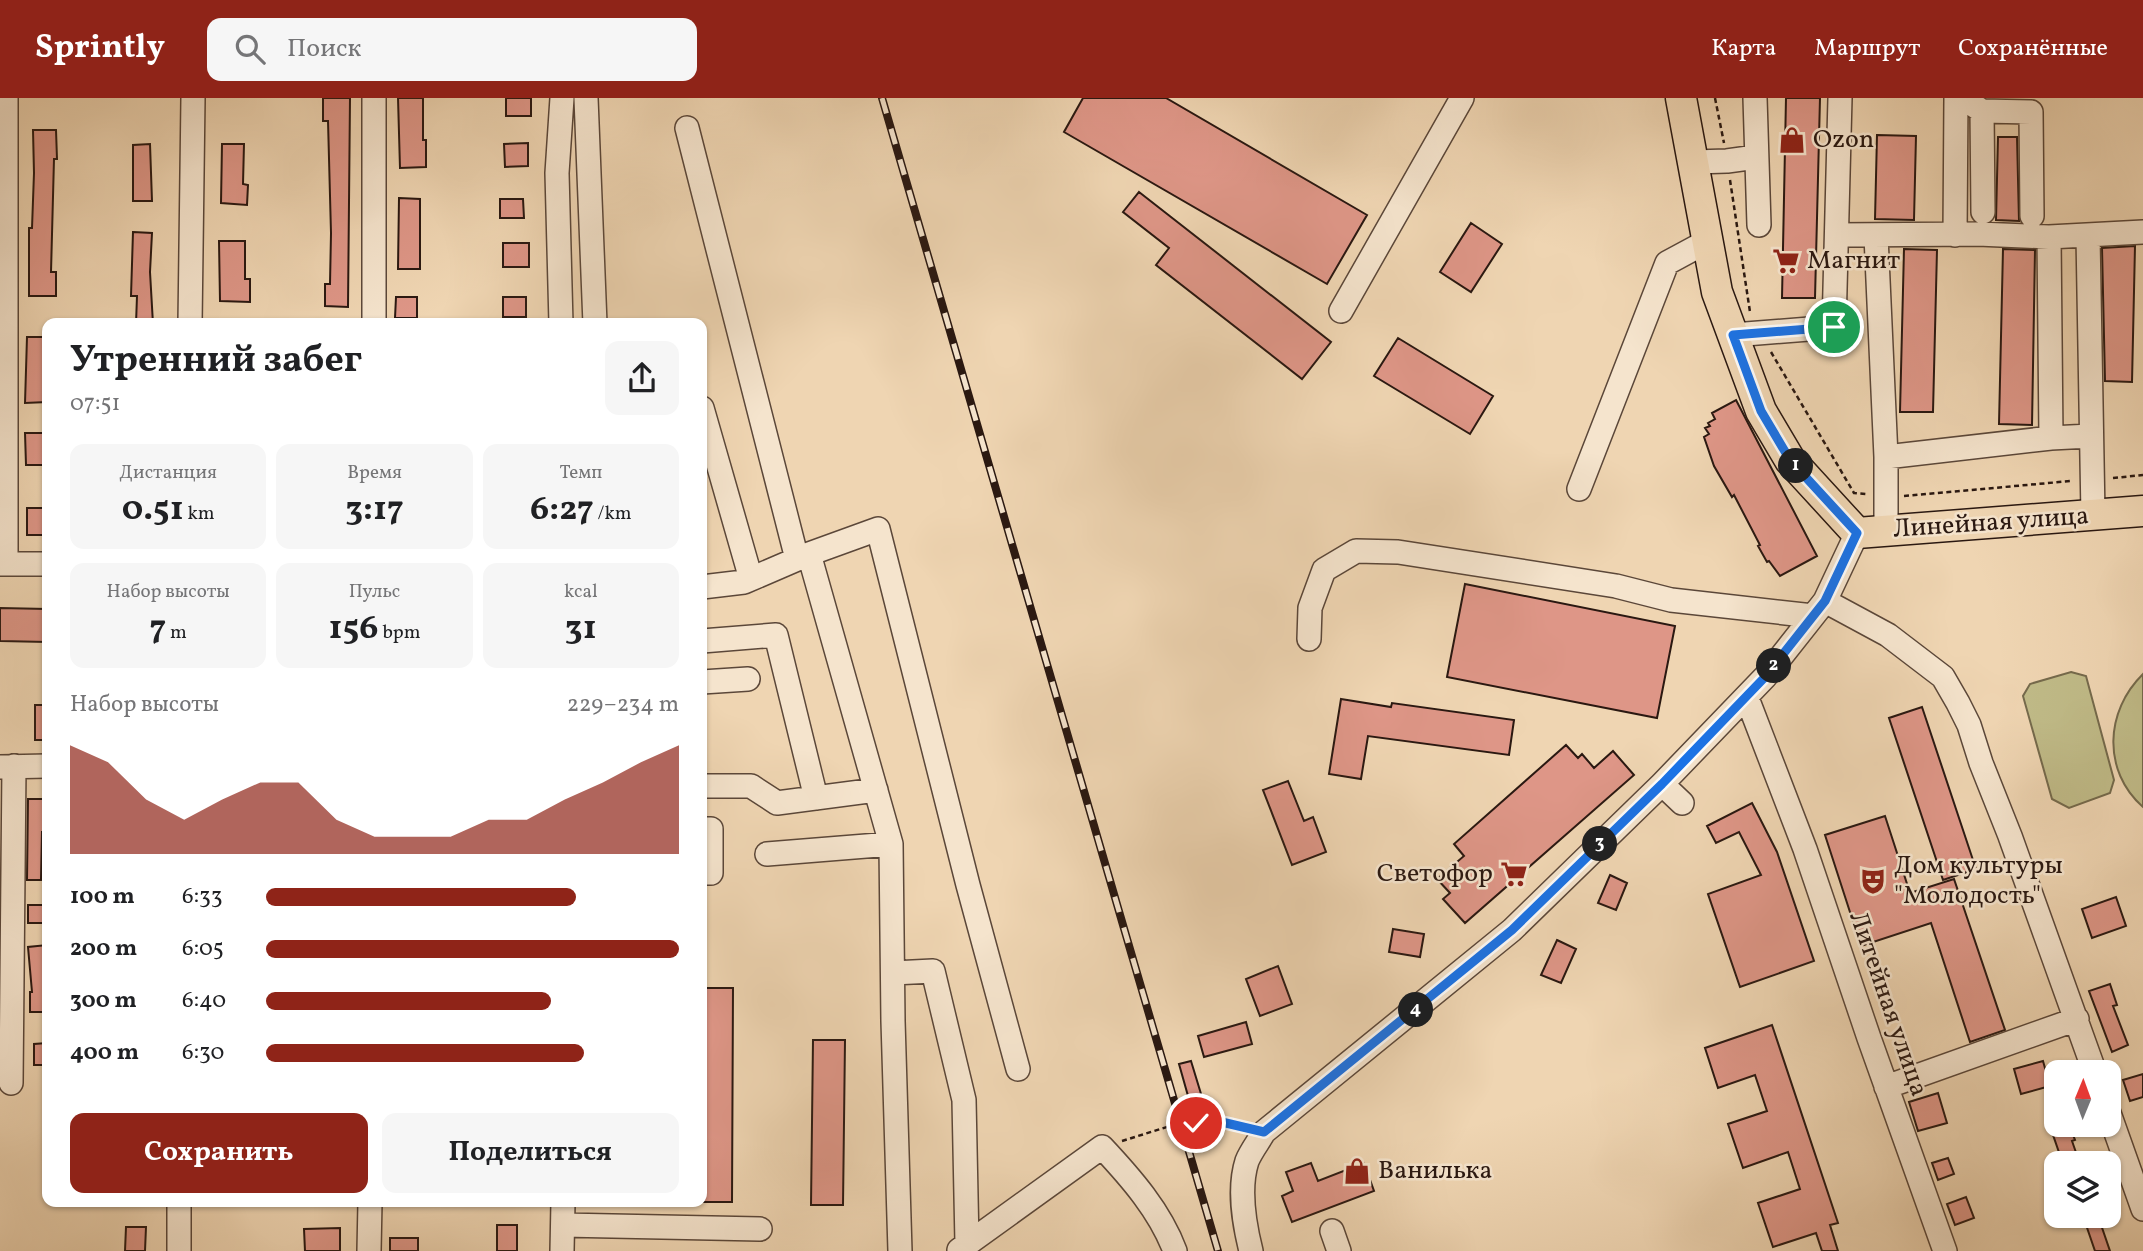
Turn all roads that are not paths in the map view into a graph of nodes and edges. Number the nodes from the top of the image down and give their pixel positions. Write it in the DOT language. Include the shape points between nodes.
graph roads {
  1 [pos="6,98"];
  2 [pos="193,98"];
  3 [pos="374,98"];
  4 [pos="562,98"];
  5 [pos="586,98"];
  6 [pos="1462,98"];
  7 [pos="1681,98"];
  8 [pos="1755,98"];
  9 [pos="1840,98"];
  10 [pos="1956,98"];
  11 [pos="1963,98"];
  12 [pos="1982,111"];
  13 [pos="687,128"];
  14 [pos="1756,157"];
  15 [pos="1694,162"];
  16 [pos="1983,212"];
  17 [pos="2032,216"];
  18 [pos="1759,225"];
  19 [pos="2143,232"];
  20 [pos="1837,235"];
  21 [pos="1955,235"];
  22 [pos="1877,236"];
  23 [pos="2088,236"];
  24 [pos="2049,237"];
  25 [pos="1706,242"];
  26 [pos="1341,311"];
  27 [pos="190,318"];
  28 [pos="374,318"];
  29 [pos="561,318"];
  30 [pos="595,318"];
  31 [pos="1742,326"];
  32 [pos="707,425"];
  33 [pos="2090,436"];
  34 [pos="2050,438"];
  35 [pos="1886,457"];
  36 [pos="1579,489"];
  37 [pos="2143,511"];
  38 [pos="2092,515"];
  39 [pos="1886,531"];
  40 [pos="1857,533"];
  41 [pos="803,556"];
  42 [pos="3,564"];
  43 [pos="42,564"];
  44 [pos="751,579"];
  45 [pos="707,586"];
  46 [pos="1819,608"];
  47 [pos="1309,639"];
  48 [pos="707,641"];
  49 [pos="748,678"];
  50 [pos="707,682"];
  51 [pos="1746,698"];
  52 [pos="7,766"];
  53 [pos="42,766"];
  54 [pos="1662,784"];
  55 [pos="707,786"];
  56 [pos="876,790"];
  57 [pos="816,798"];
  58 [pos="1682,803"];
  59 [pos="707,829"];
  60 [pos="891,844"];
  61 [pos="767,854"];
  62 [pos="707,873"];
  63 [pos="893,973"];
  64 [pos="2077,1019"];
  65 [pos="2091,1060"];
  66 [pos="1018,1069"];
  67 [pos="11,1083"];
  68 [pos="1886,1087"];
  69 [pos="2118,1138"];
  70 [pos="180,1207"];
  71 [pos="370,1207"];
  72 [pos="2143,1209"];
  73 [pos="563,1214"];
  74 [pos="760,1229"];
  75 [pos="962,1248"];
  76 [pos="179,1251"];
  77 [pos="369,1251"];
  78 [pos="562,1251"];
  79 [pos="900,1251"];
  80 [pos="1175,1251"];
  81 [pos="1251,1251"];
  82 [pos="1945,1251"];
  1 -- 42 [label="street"];
  2 -- 27 [label="street"];
  3 -- 28 [label="street"];
  4 -- 29 [label="street" via="557,173"];
  5 -- 30 [label="street"];
  6 -- 26 [label="street"];
  7 -- 15 [label="main road, Линейная улица"];
  8 -- 14 [label="street"];
  9 -- 20 [label="street"];
  10 -- 21 [label="street"];
  11 -- 12 [label="street"];
  12 -- 16 [label="street"];
  12 -- 17 [label="street" via="2031,112"];
  13 -- 41 [label="street"];
  14 -- 15 [label="street"];
  14 -- 18 [label="street"];
  15 -- 25 [label="main road, Линейная улица"];
  19 -- 23 [label="street"];
  20 -- 22 [label="street"];
  20 -- 31 [label="street" via="1834,327"];
  21 -- 22 [label="street"];
  21 -- 24 [label="street"];
  22 -- 35 [label="street"];
  23 -- 24 [label="street"];
  23 -- 33 [label="street"];
  24 -- 34 [label="street"];
  25 -- 31 [label="main road, Линейная улица" via="1717,292"];
  25 -- 36 [label="street" via="1667,263"];
  31 -- 40 [label="main road, Линейная улица" via="1761,411 1790,460"];
  32 -- 44 [label="street"];
  33 -- 34 [label="street"];
  33 -- 38 [label="street"];
  34 -- 35 [label="street"];
  35 -- 39 [label="street"];
  37 -- 38 [label="main road, Линейная улица"];
  38 -- 39 [label="main road, Линейная улица"];
  39 -- 40 [label="main road, Линейная улица"];
  40 -- 46 [label="street"];
  41 -- 44 [label="street"];
  41 -- 56 [label="street"];
  41 -- 66 [label="street" via="878,529"];
  42 -- 43 [label="street"];
  44 -- 45 [label="street"];
  46 -- 47 [label="street" via="1671,600 1616,586 1398,552 1356,551 1324,570 1310,608"];
  46 -- 51 [label="street"];
  46 -- 64 [label="street" via="1888,635 1948,685 1969,725"];
  48 -- 57 [label="street" via="776,635"];
  49 -- 50 [label="street"];
  51 -- 54 [label="street"];
  51 -- 68 [label="street, Литейная улица" via="1805,849"];
  52 -- 53 [label="street"];
  52 -- 67 [label="street"];
  54 -- 58 [label="street"];
  54 -- 81 [label="street" via="1512,930 1264,1132 1248,1159 1243,1182"];
  55 -- 57 [label="street" via="751,786 776,803"];
  56 -- 57 [label="street"];
  56 -- 60 [label="street"];
  59 -- 62 [label="street" via="711,829 711,873"];
  60 -- 61 [label="street"];
  60 -- 63 [label="street"];
  63 -- 75 [label="street" via="933,971 964,1100"];
  63 -- 79 [label="street"];
  64 -- 65 [label="street"];
  64 -- 68 [label="street"];
  68 -- 82 [label="street, Литейная улица"];
  69 -- 72 [label="street"];
  70 -- 76 [label="street"];
  71 -- 77 [label="street"];
  73 -- 74 [label="street"];
  73 -- 78 [label="street"];
  75 -- 80 [label="street" via="1102,1147 1135,1182"];
}
